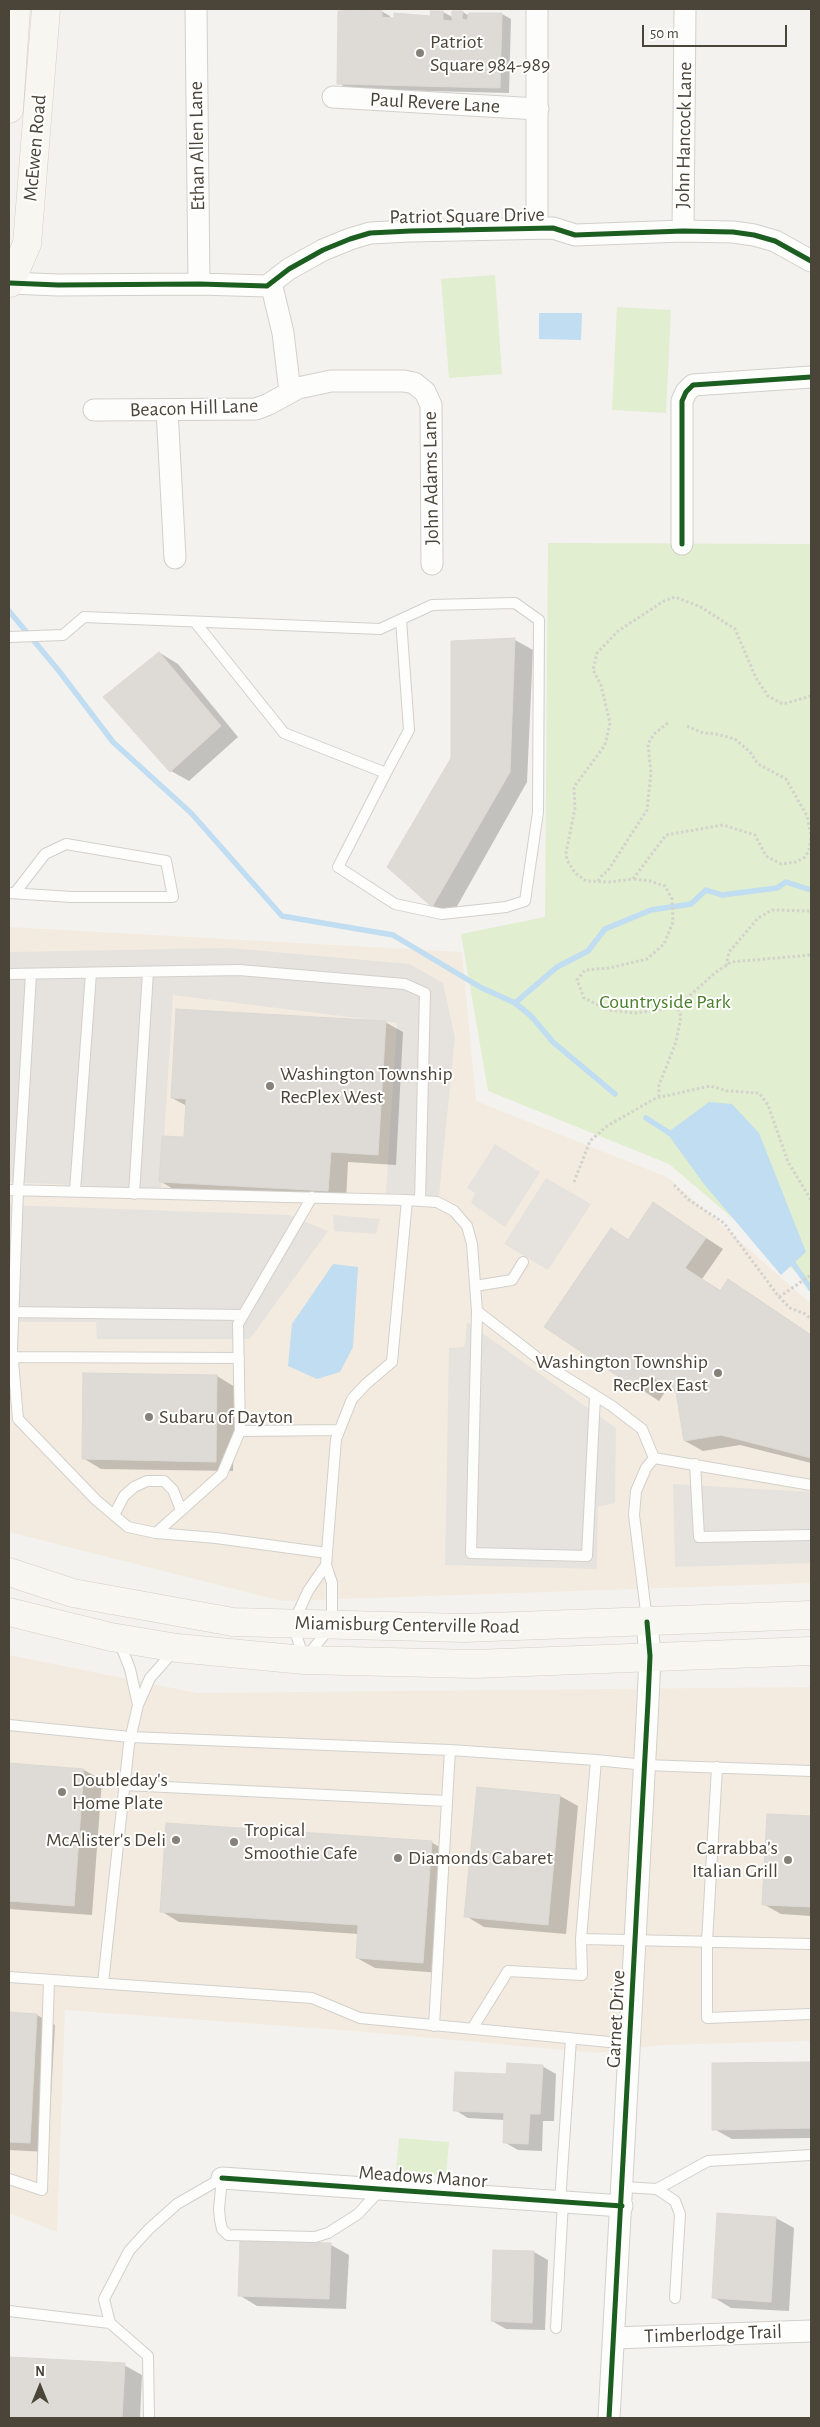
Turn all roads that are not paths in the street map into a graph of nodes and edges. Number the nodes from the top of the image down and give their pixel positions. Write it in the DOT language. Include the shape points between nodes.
graph roads {
  1 [pos="16,9"];
  2 [pos="46,9"];
  3 [pos="196,9"];
  4 [pos="538,9"];
  5 [pos="686,9"];
  6 [pos="333,97"];
  7 [pos="9,109"];
  8 [pos="538,109"];
  9 [pos="537,228"];
  10 [pos="683,231"];
  11 [pos="811,261"];
  12 [pos="199,284"];
  13 [pos="267,286"];
  14 [pos="9,287"];
  15 [pos="811,377"];
  16 [pos="290,392"];
  17 [pos="425,392"];
  18 [pos="94,410"];
  19 [pos="167,410"];
  20 [pos="682,544"];
  21 [pos="175,558"];
  22 [pos="432,564"];
  23 [pos="401,620"];
  24 [pos="195,622"];
  25 [pos="9,638"];
  26 [pos="386,773"];
  27 [pos="12,892"];
  28 [pos="148,972"];
  29 [pos="91,973"];
  30 [pos="9,974"];
  31 [pos="30,974"];
  32 [pos="13,1191"];
  33 [pos="75,1192"];
  34 [pos="134,1194"];
  35 [pos="312,1197"];
  36 [pos="407,1200"];
  37 [pos="420,1201"];
  38 [pos="524,1262"];
  39 [pos="475,1286"];
  40 [pos="477,1311"];
  41 [pos="11,1312"];
  42 [pos="244,1315"];
  43 [pos="12,1357"];
  44 [pos="239,1358"];
  45 [pos="594,1397"];
  46 [pos="340,1430"];
  47 [pos="240,1431"];
  48 [pos="654,1458"];
  49 [pos="695,1464"];
  50 [pos="811,1484"];
  51 [pos="181,1510"];
  52 [pos="114,1515"];
  53 [pos="156,1533"];
  54 [pos="811,1535"];
  55 [pos="327,1553"];
  56 [pos="326,1565"];
  57 [pos="9,1572"];
  58 [pos="9,1612"];
  59 [pos="811,1614"];
  60 [pos="647,1622"];
  61 [pos="293,1624"];
  62 [pos="332,1624"];
  63 [pos="111,1637"];
  64 [pos="177,1648"];
  65 [pos="811,1651"];
  66 [pos="650,1656"];
  67 [pos="304,1660"];
  68 [pos="138,1705"];
  69 [pos="9,1725"];
  70 [pos="130,1737"];
  71 [pos="450,1750"];
  72 [pos="596,1760"];
  73 [pos="645,1765"];
  74 [pos="718,1767"];
  75 [pos="811,1771"];
  76 [pos="125,1786"];
  77 [pos="447,1801"];
  78 [pos="581,1939"];
  79 [pos="636,1940"];
  80 [pos="707,1942"];
  81 [pos="811,1944"];
  82 [pos="9,1977"];
  83 [pos="49,1980"];
  84 [pos="103,1984"];
  85 [pos="811,2014"];
  86 [pos="434,2026"];
  87 [pos="472,2029"];
  88 [pos="571,2039"];
  89 [pos="630,2044"];
  90 [pos="811,2155"];
  91 [pos="222,2178"];
  92 [pos="9,2179"];
  93 [pos="381,2189"];
  94 [pos="657,2189"];
  95 [pos="622,2197"];
  96 [pos="561,2202"];
  97 [pos="675,2298"];
  98 [pos="9,2311"];
  99 [pos="110,2323"];
  100 [pos="556,2328"];
  101 [pos="811,2331"];
  102 [pos="614,2338"];
  103 [pos="148,2418"];
  104 [pos="609,2418"];
  1 -- 7 [label="main road, McEwen Road"];
  2 -- 14 [label="main road, McEwen Road" via="27,244"];
  3 -- 12 [label="street, Ethan Allen Lane"];
  4 -- 8 [label="street"];
  5 -- 10 [label="street, John Hancock Lane"];
  6 -- 8 [label="street, Paul Revere Lane"];
  8 -- 9 [label="street"];
  9 -- 10 [label="street, Patriot Square Drive" via="553,228 575,235"];
  9 -- 13 [label="street, Patriot Square Drive" via="370,233 323,250"];
  10 -- 11 [label="street, Patriot Square Drive" via="754,235 775,241"];
  12 -- 13 [label="street"];
  12 -- 14 [label="street"];
  13 -- 16 [label="street" via="273,291 283,333"];
  15 -- 20 [label="street" via="693,385 686,392 682,401"];
  16 -- 17 [label="street, Beacon Hill Lane" via="331,381 404,381 414,383"];
  16 -- 19 [label="street, Beacon Hill Lane" via="256,409"];
  17 -- 22 [label="street, John Adams Lane" via="431,405"];
  18 -- 19 [label="street, Beacon Hill Lane"];
  19 -- 21 [label="street"];
  23 -- 24 [label="lane" via="380,629"];
  23 -- 26 [label="lane" via="409,730"];
  23 -- 26 [label="lane" via="432,605 515,603 539,620 538,812 526,901 506,907 442,914 395,904 338,867"];
  24 -- 25 [label="lane" via="84,617 63,635"];
  24 -- 26 [label="lane" via="284,733"];
  27 -- 27 [label="lane" via="72,897 173,897 166,861 66,844 46,854"];
  28 -- 29 [label="lane"];
  28 -- 34 [label="lane"];
  28 -- 37 [label="lane" via="239,970 405,984 425,993"];
  29 -- 31 [label="lane"];
  29 -- 33 [label="lane"];
  30 -- 31 [label="lane"];
  31 -- 32 [label="lane"];
  32 -- 33 [label="lane"];
  32 -- 41 [label="lane"];
  33 -- 34 [label="lane"];
  34 -- 35 [label="lane"];
  35 -- 36 [label="lane"];
  35 -- 42 [label="lane"];
  36 -- 37 [label="lane"];
  36 -- 46 [label="lane" via="392,1362 352,1400"];
  37 -- 39 [label="lane" via="437,1202 454,1212 467,1226 472,1244"];
  38 -- 39 [label="lane" via="512,1280"];
  39 -- 40 [label="lane"];
  40 -- 45 [label="lane" via="508,1337"];
  40 -- 45 [label="lane" via="471,1553 587,1556"];
  41 -- 42 [label="lane"];
  41 -- 43 [label="lane"];
  42 -- 44 [label="lane" via="238,1324"];
  43 -- 44 [label="lane"];
  43 -- 52 [label="lane" via="18,1420"];
  44 -- 47 [label="lane"];
  45 -- 48 [label="lane" via="612,1406 642,1430"];
  46 -- 47 [label="lane"];
  46 -- 55 [label="lane" via="336,1439"];
  47 -- 51 [label="lane" via="222,1474"];
  48 -- 49 [label="lane"];
  48 -- 60 [label="lane" via="636,1491 634,1515"];
  49 -- 50 [label="lane"];
  49 -- 54 [label="lane" via="698,1537"];
  51 -- 52 [label="lane" via="173,1490 164,1481 147,1481 134,1486 124,1496"];
  51 -- 53 [label="lane"];
  52 -- 53 [label="lane" via="128,1527"];
  53 -- 55 [label="lane"];
  55 -- 56 [label="lane"];
  56 -- 61 [label="lane" via="308,1591"];
  56 -- 62 [label="lane" via="332,1583"];
  57 -- 61 [label="main road, Miamisburg Centerville Road" via="73,1593 233,1622"];
  58 -- 63 [label="main road, Miamisburg Centerville Road"];
  59 -- 60 [label="main road, Miamisburg Centerville Road"];
  60 -- 62 [label="main road, Miamisburg Centerville Road" via="464,1628"];
  60 -- 66 [label="street, Garnet Drive"];
  61 -- 62 [label="main road, Miamisburg Centerville Road"];
  61 -- 67 [label="lane"];
  62 -- 67 [label="lane"];
  63 -- 64 [label="main road, Miamisburg Centerville Road"];
  63 -- 68 [label="lane" via="123,1651"];
  64 -- 67 [label="main road, Miamisburg Centerville Road"];
  64 -- 68 [label="lane" via="150,1678"];
  65 -- 66 [label="main road, Miamisburg Centerville Road"];
  66 -- 67 [label="main road, Miamisburg Centerville Road" via="475,1664"];
  66 -- 73 [label="street, Garnet Drive"];
  68 -- 70 [label="lane"];
  69 -- 70 [label="lane"];
  70 -- 71 [label="lane"];
  70 -- 76 [label="lane"];
  71 -- 72 [label="lane"];
  71 -- 77 [label="lane"];
  72 -- 73 [label="lane"];
  72 -- 78 [label="lane"];
  73 -- 74 [label="lane"];
  73 -- 79 [label="street, Garnet Drive"];
  74 -- 75 [label="lane"];
  74 -- 80 [label="lane"];
  76 -- 77 [label="lane"];
  76 -- 84 [label="lane"];
  77 -- 86 [label="lane"];
  78 -- 79 [label="lane"];
  78 -- 87 [label="lane" via="582,1975 508,1971"];
  79 -- 80 [label="lane"];
  79 -- 89 [label="street, Garnet Drive"];
  80 -- 81 [label="lane"];
  80 -- 85 [label="lane" via="706,2018"];
  82 -- 83 [label="lane"];
  83 -- 84 [label="lane"];
  83 -- 92 [label="lane" via="42,2190"];
  84 -- 86 [label="lane" via="312,1998 360,2018"];
  86 -- 87 [label="lane"];
  87 -- 88 [label="lane"];
  88 -- 89 [label="lane"];
  88 -- 96 [label="lane"];
  89 -- 95 [label="street, Garnet Drive"];
  90 -- 94 [label="lane" via="708,2161"];
  91 -- 93 [label="street, Meadows Manor"];
  91 -- 93 [label="lane" via="220,2220 228,2235 315,2237 328,2233 358,2214"];
  91 -- 99 [label="lane" via="177,2204 129,2251 104,2299"];
  93 -- 96 [label="street, Meadows Manor"];
  94 -- 95 [label="lane"];
  94 -- 97 [label="lane" via="675,2201 680,2214"];
  95 -- 96 [label="street, Meadows Manor"];
  95 -- 102 [label="street, Garnet Drive"];
  96 -- 100 [label="lane"];
  98 -- 99 [label="lane"];
  99 -- 103 [label="lane" via="148,2356"];
  101 -- 102 [label="street, Timberlodge Trail"];
  102 -- 104 [label="street, Garnet Drive"];
}
